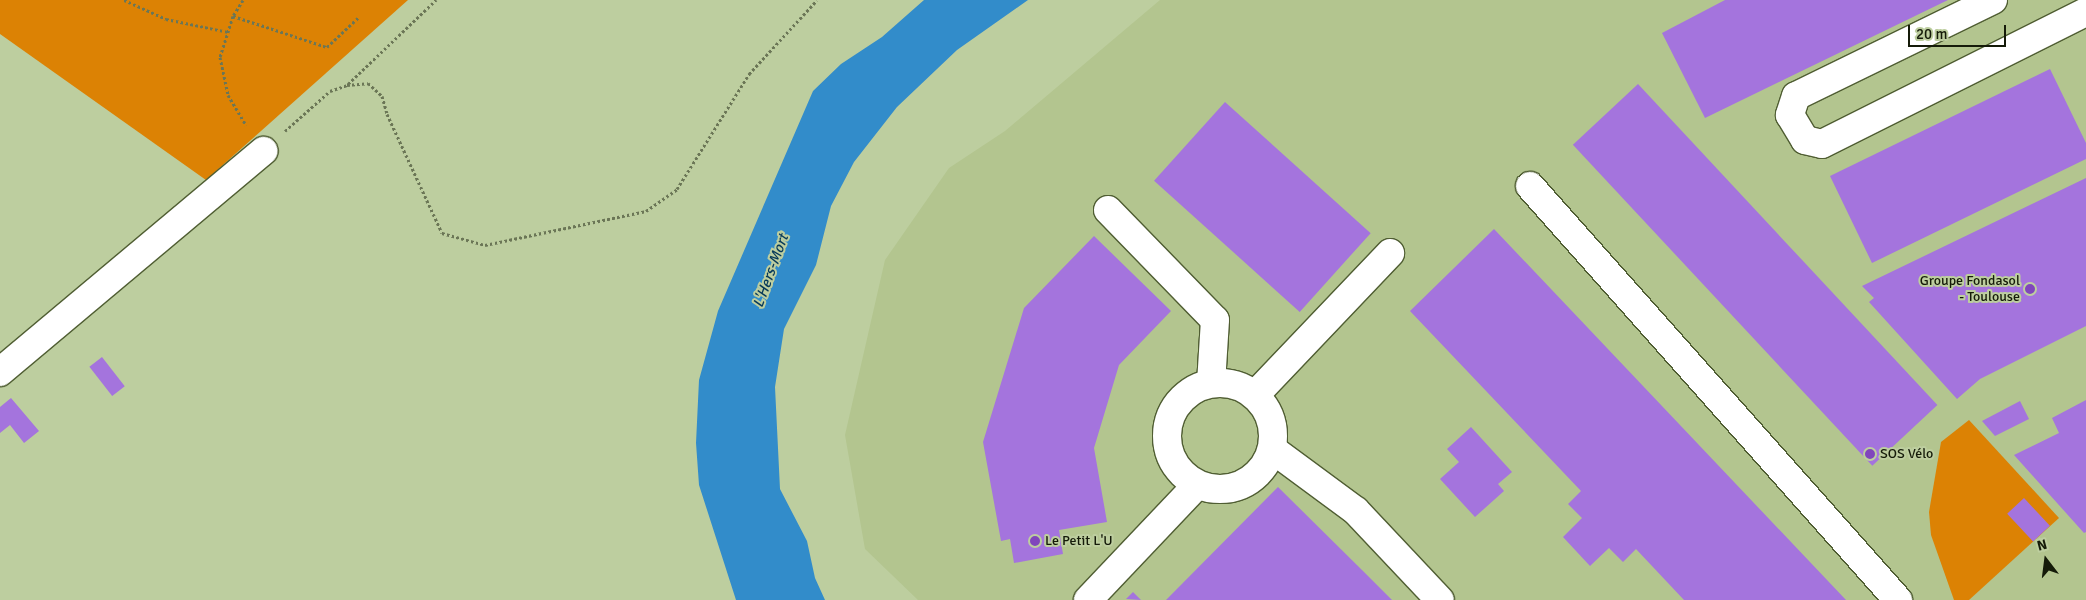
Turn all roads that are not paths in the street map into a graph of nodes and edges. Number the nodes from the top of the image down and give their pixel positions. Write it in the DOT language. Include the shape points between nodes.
graph roads {
  1 [pos="1993,0"];
  2 [pos="2086,12"];
  3 [pos="263,151"];
  4 [pos="1530,186"];
  5 [pos="1108,210"];
  6 [pos="1390,253"];
  7 [pos="0,372"];
  8 [pos="1211,384"];
  9 [pos="1255,395"];
  10 [pos="1272,450"];
  11 [pos="1197,485"];
  12 [pos="1088,600"];
  13 [pos="1440,600"];
  14 [pos="1898,600"];
  1 -- 2 [label="street" via="1796,96 1790,115 1805,140 1822,144"];
  3 -- 7 [label="street"];
  4 -- 14 [label="street"];
  5 -- 8 [label="street" via="1215,320"];
  6 -- 9 [label="street"];
  8 -- 9 [label="street" via="1232,384"];
  8 -- 11 [label="street" via="1193,389 1182,398 1167,424 1167,448 1178,470"];
  9 -- 10 [label="street" via="1268,411 1273,431"];
  10 -- 11 [label="street" via="1263,467 1245,483 1215,490"];
  10 -- 13 [label="street" via="1356,511"];
  11 -- 12 [label="street"];
}
